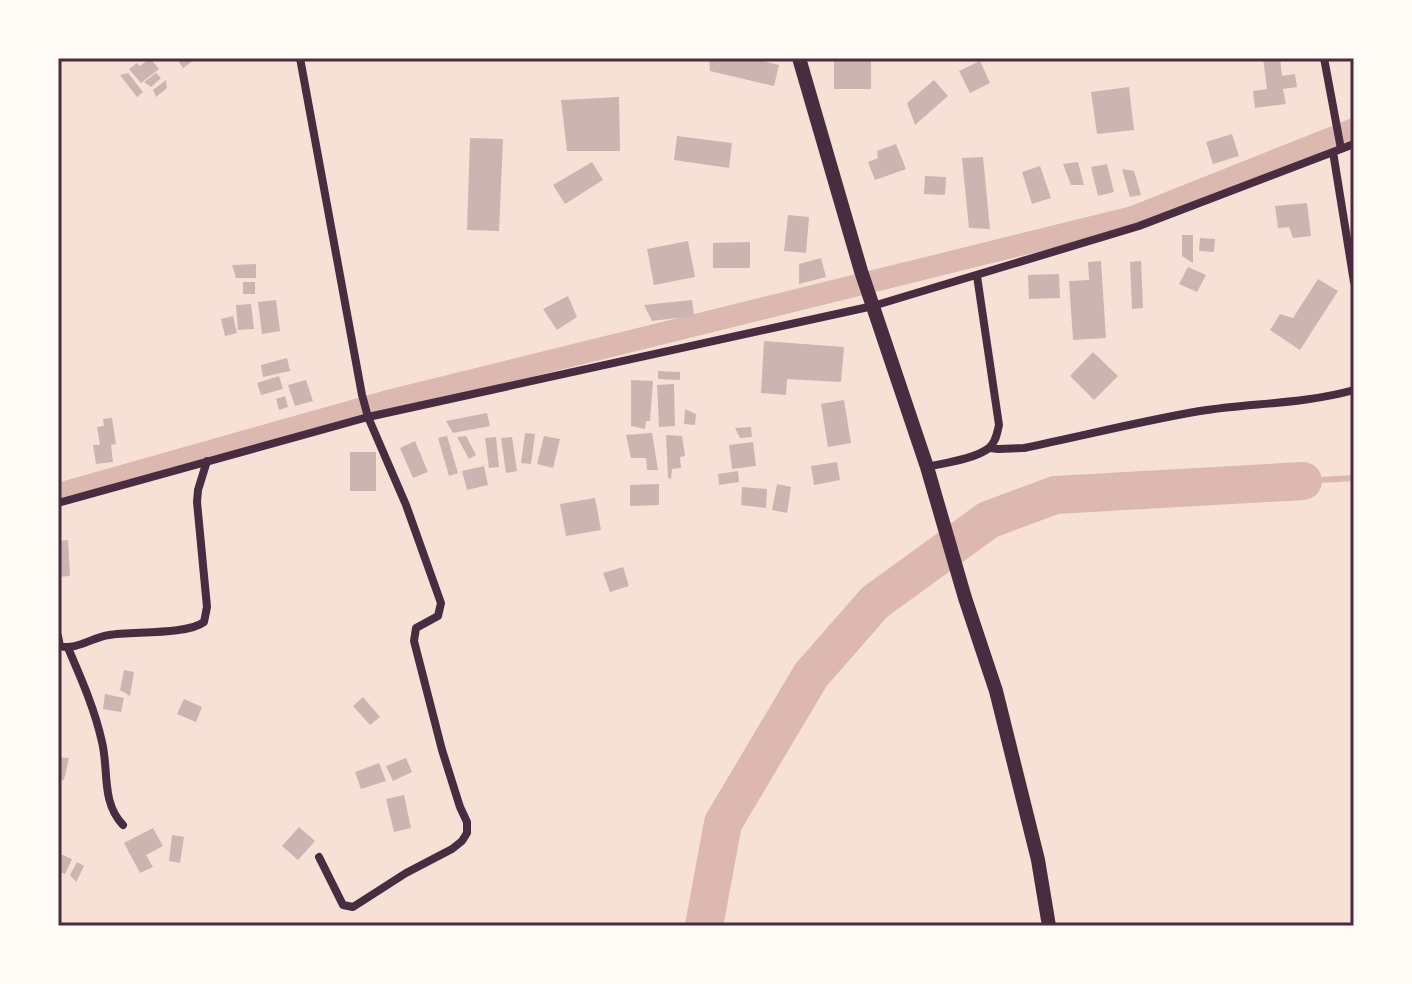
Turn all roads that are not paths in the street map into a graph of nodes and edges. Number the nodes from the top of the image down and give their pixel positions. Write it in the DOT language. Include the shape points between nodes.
graph roads {
  1 [pos="300,58"];
  2 [pos="799,58"];
  3 [pos="1324,58"];
  4 [pos="1354,144"];
  5 [pos="1337,151"];
  6 [pos="977,276"];
  7 [pos="1354,282"];
  8 [pos="872,303"];
  9 [pos="1354,390"];
  10 [pos="368,417"];
  11 [pos="990,448"];
  12 [pos="207,461"];
  13 [pos="927,467"];
  14 [pos="58,503"];
  15 [pos="58,636"];
  16 [pos="68,648"];
  17 [pos="123,825"];
  18 [pos="319,857"];
  19 [pos="1049,926"];
  1 -- 10 [label="street"];
  2 -- 8 [label="street"];
  3 -- 5 [label="street"];
  4 -- 5 [label="street"];
  5 -- 6 [label="street" via="1139,226"];
  5 -- 7 [label="street"];
  6 -- 8 [label="street"];
  6 -- 11 [label="street" via="999,425"];
  8 -- 10 [label="street"];
  8 -- 13 [label="street"];
  9 -- 11 [label="street" via="1201,411 1024,448"];
  10 -- 12 [label="street"];
  10 -- 18 [label="street" via="441,603 438,616 416,628 414,641 467,833 452,849 353,907 343,905"];
  11 -- 13 [label="street"];
  12 -- 14 [label="street"];
  12 -- 16 [label="street" via="197,502 204,622 182,630 107,635"];
  13 -- 19 [label="street" via="996,691"];
  15 -- 16 [label="street" via="60,646"];
  16 -- 17 [label="street" via="101,736 114,815"];
}
